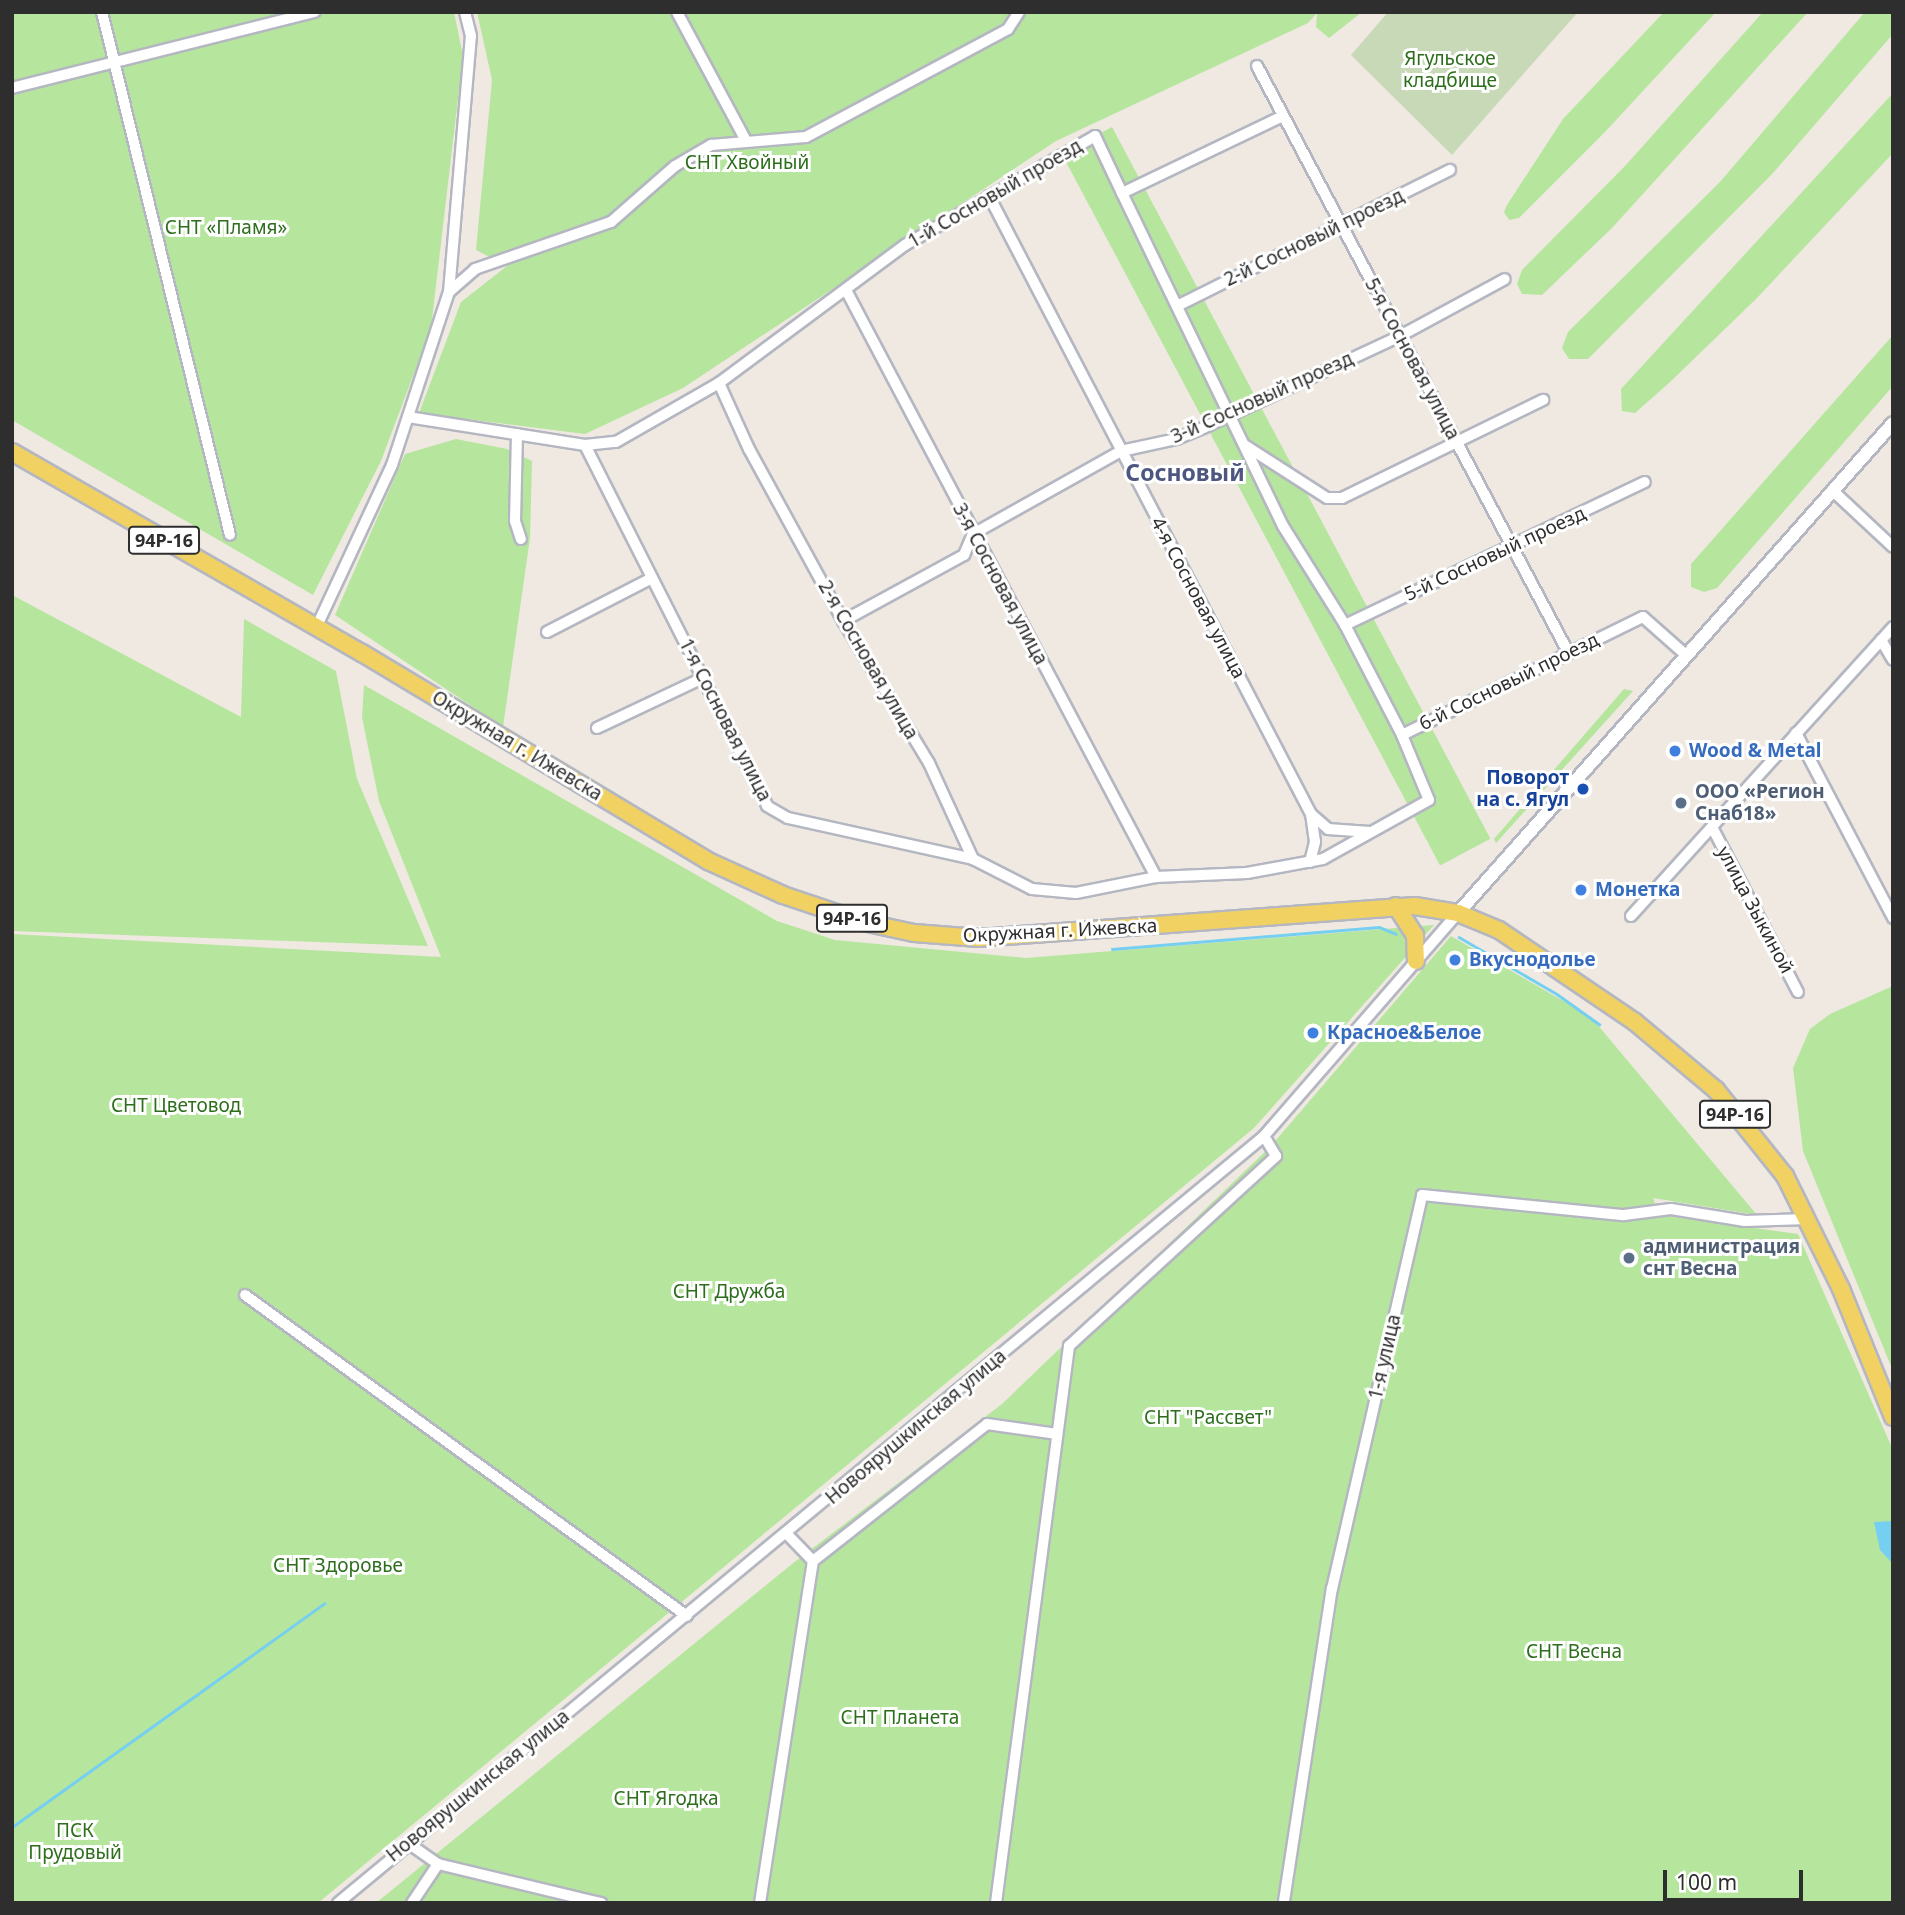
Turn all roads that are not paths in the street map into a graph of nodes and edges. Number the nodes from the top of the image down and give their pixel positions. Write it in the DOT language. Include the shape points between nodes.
graph roads {
  1 [pos="102,12"];
  2 [pos="315,12"];
  3 [pos="466,12"];
  4 [pos="677,12"];
  5 [pos="1019,12"];
  6 [pos="114,63"];
  7 [pos="1257,66"];
  8 [pos="12,88"];
  9 [pos="1283,116"];
  10 [pos="744,139"];
  11 [pos="1450,170"];
  12 [pos="1122,193"];
  13 [pos="989,196"];
  14 [pos="1341,225"];
  15 [pos="1505,279"];
  16 [pos="846,290"];
  17 [pos="449,292"];
  18 [pos="1177,306"];
  19 [pos="1400,336"];
  20 [pos="719,383"];
  21 [pos="1543,400"];
  22 [pos="1229,415"];
  23 [pos="408,416"];
  24 [pos="1893,423"];
  25 [pos="517,434"];
  26 [pos="1456,440"];
  27 [pos="585,445"];
  28 [pos="1245,445"];
  29 [pos="1121,451"];
  30 [pos="12,452"];
  31 [pos="1645,482"];
  32 [pos="1832,490"];
  33 [pos="973,534"];
  34 [pos="230,535"];
  35 [pos="521,539"];
  36 [pos="1512,547"];
  37 [pos="1893,547"];
  38 [pos="652,578"];
  39 [pos="843,621"];
  40 [pos="1345,625"];
  41 [pos="1893,627"];
  42 [pos="316,628"];
  43 [pos="547,632"];
  44 [pos="1881,640"];
  45 [pos="1568,652"];
  46 [pos="1686,655"];
  47 [pos="1893,660"];
  48 [pos="703,678"];
  49 [pos="597,728"];
  50 [pos="1797,733"];
  51 [pos="1402,735"];
  52 [pos="1311,814"];
  53 [pos="1712,827"];
  54 [pos="1375,832"];
  55 [pos="973,859"];
  56 [pos="1310,862"];
  57 [pos="1156,877"];
  58 [pos="1396,906"];
  59 [pos="1458,913"];
  60 [pos="1631,916"];
  61 [pos="1893,918"];
  62 [pos="1416,961"];
  63 [pos="1798,992"];
  64 [pos="1264,1136"];
  65 [pos="1807,1219"];
  66 [pos="245,1295"];
  67 [pos="1893,1417"];
  68 [pos="1057,1434"];
  69 [pos="787,1534"];
  70 [pos="813,1561"];
  71 [pos="687,1616"];
  72 [pos="408,1843"];
  73 [pos="438,1864"];
  74 [pos="1284,1901"];
  75 [pos="338,1903"];
  76 [pos="412,1903"];
  77 [pos="601,1903"];
  78 [pos="760,1903"];
  79 [pos="996,1903"];
  1 -- 6 [label="street"];
  2 -- 6 [label="street"];
  3 -- 17 [label="street" via="471,36"];
  4 -- 10 [label="street"];
  5 -- 10 [label="street" via="1008,29 806,137"];
  6 -- 8 [label="street"];
  6 -- 34 [label="street"];
  7 -- 9 [label="street, 5-я Сосновая улица"];
  9 -- 12 [label="street"];
  9 -- 14 [label="street, 5-я Сосновая улица"];
  10 -- 17 [label="street" via="710,145 675,166 611,222 475,269"];
  11 -- 14 [label="street, 2-й Сосновый проезд"];
  12 -- 13 [label="street, 1-й Сосновый проезд" via="1095,136"];
  12 -- 18 [label="street"];
  13 -- 16 [label="street, 1-й Сосновый проезд" via="905,245"];
  13 -- 29 [label="street, 4-я Сосновая улица"];
  14 -- 18 [label="street, 2-й Сосновый проезд"];
  14 -- 19 [label="street, 5-я Сосновая улица"];
  15 -- 19 [label="street, 3-й Сосновый проезд"];
  16 -- 20 [label="street, 1-й Сосновый проезд"];
  16 -- 33 [label="street, 3-я Сосновая улица"];
  17 -- 23 [label="street"];
  18 -- 22 [label="street"];
  19 -- 22 [label="street, 3-й Сосновый проезд"];
  19 -- 26 [label="street, 5-я Сосновая улица"];
  20 -- 27 [label="street, 1-й Сосновый проезд" via="629,436"];
  20 -- 39 [label="street, 2-я Сосновая улица" via="749,449"];
  21 -- 26 [label="street"];
  22 -- 28 [label="street"];
  22 -- 29 [label="street, 3-й Сосновый проезд" via="1175,439"];
  23 -- 25 [label="street"];
  23 -- 42 [label="street" via="392,465"];
  24 -- 32 [label="street"];
  25 -- 27 [label="street"];
  25 -- 35 [label="street" via="515,521"];
  26 -- 28 [label="street" via="1336,499 1327,498"];
  26 -- 36 [label="street, 5-я Сосновая улица"];
  27 -- 38 [label="street, 1-я Сосновая улица"];
  28 -- 40 [label="street" via="1283,526"];
  29 -- 33 [label="street, 3-й Сосновый проезд"];
  29 -- 52 [label="street, 4-я Сосновая улица"];
  30 -- 42 [label="main road, Окружная г. Ижевска / 94Р-16"];
  31 -- 36 [label="street, 5-й Сосновый проезд"];
  32 -- 37 [label="street"];
  32 -- 46 [label="street"];
  33 -- 39 [label="street, 3-й Сосновый проезд" via="964,555"];
  33 -- 57 [label="street, 3-я Сосновая улица"];
  36 -- 40 [label="street, 5-й Сосновый проезд"];
  36 -- 45 [label="street, 5-я Сосновая улица"];
  38 -- 43 [label="street"];
  38 -- 48 [label="street, 1-я Сосновая улица"];
  39 -- 55 [label="street, 2-я Сосновая улица" via="929,763"];
  40 -- 51 [label="street"];
  41 -- 44 [label="street"];
  42 -- 58 [label="main road, Окружная г. Ижевска / 94Р-16" via="708,861 783,895 863,922 914,933 979,938"];
  44 -- 47 [label="street"];
  44 -- 50 [label="street"];
  45 -- 46 [label="street, 6-й Сосновый проезд" via="1643,617"];
  45 -- 51 [label="street, 6-й Сосновый проезд"];
  46 -- 59 [label="street"];
  48 -- 49 [label="street"];
  48 -- 55 [label="street, 1-я Сосновая улица" via="760,795 777,813"];
  50 -- 53 [label="street"];
  50 -- 61 [label="street"];
  51 -- 54 [label="street, 6-й Сосновый проезд" via="1429,800"];
  52 -- 54 [label="street" via="1328,829"];
  52 -- 56 [label="street" via="1315,842"];
  53 -- 60 [label="street"];
  53 -- 63 [label="street, улица Зыкиной"];
  54 -- 56 [label="street, 6-й Сосновый проезд"];
  55 -- 57 [label="street, 6-й Сосновый проезд" via="1016,884 1054,892 1107,890"];
  56 -- 57 [label="street, 6-й Сосновый проезд" via="1247,873"];
  58 -- 59 [label="main road, Окружная г. Ижевска / 94Р-16"];
  58 -- 62 [label="main road" via="1415,935"];
  59 -- 62 [label="street, Новоярушкинская улица"];
  59 -- 65 [label="main road, Окружная г. Ижевска / 94Р-16" via="1499,930 1635,1022 1716,1090 1785,1176"];
  62 -- 64 [label="street, Новоярушкинская улица"];
  64 -- 68 [label="street" via="1276,1156 1069,1346"];
  64 -- 69 [label="street, Новоярушкинская улица"];
  65 -- 67 [label="main road, Окружная г. Ижевска / 94Р-16"];
  65 -- 74 [label="street, 1-я улица" via="1745,1221 1671,1209 1624,1215 1422,1195 1332,1589"];
  66 -- 71 [label="street"];
  68 -- 70 [label="street" via="987,1424"];
  68 -- 79 [label="street"];
  69 -- 70 [label="street"];
  69 -- 71 [label="street, Новоярушкинская улица"];
  70 -- 78 [label="street"];
  71 -- 72 [label="street, Новоярушкинская улица"];
  72 -- 73 [label="street"];
  72 -- 75 [label="street, Новоярушкинская улица"];
  73 -- 76 [label="street"];
  73 -- 77 [label="street"];
}
